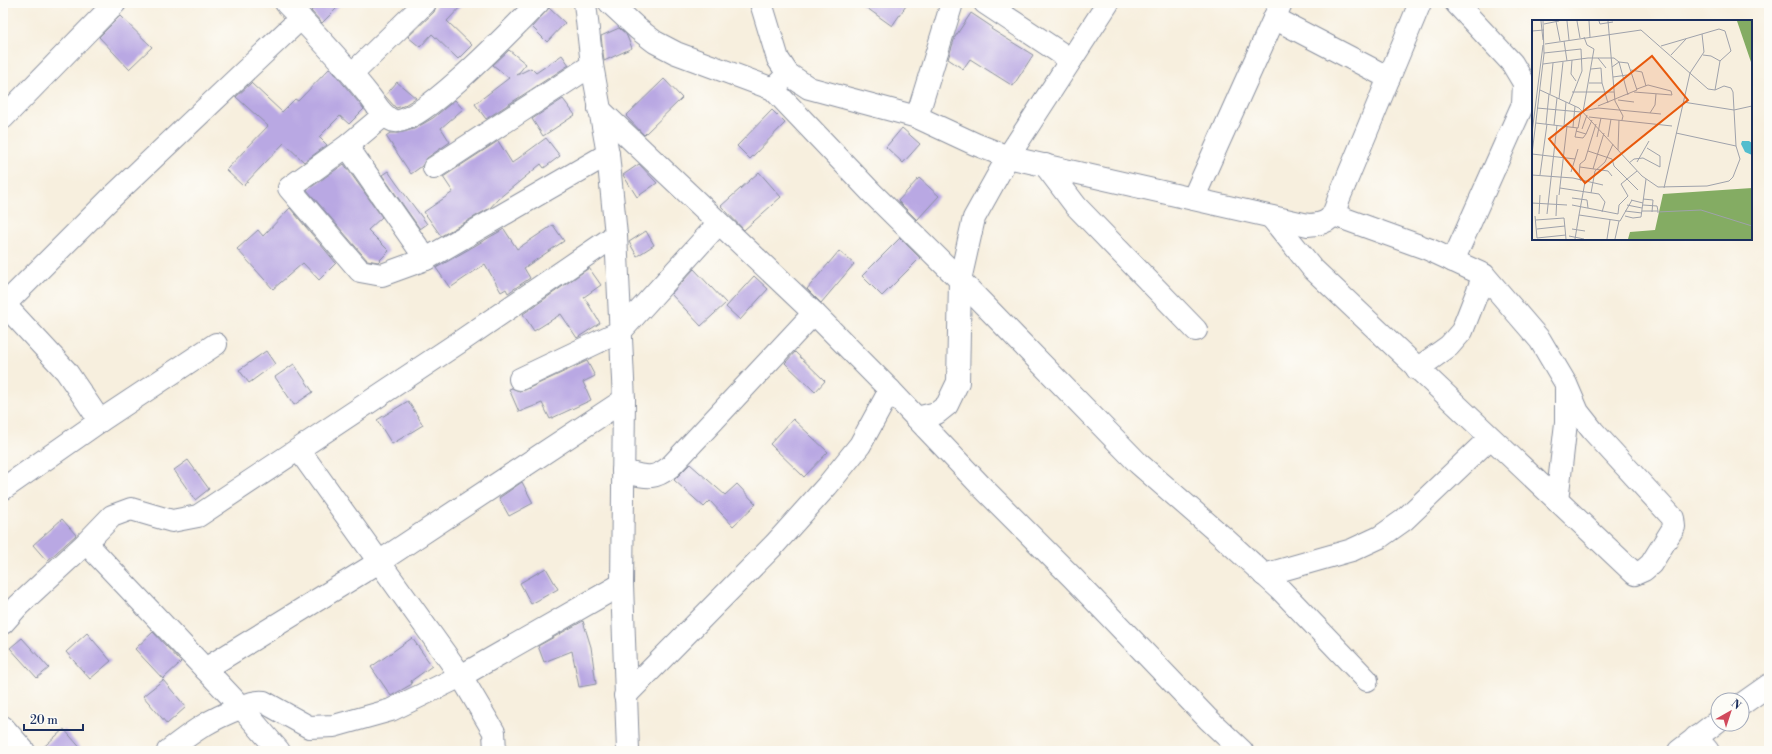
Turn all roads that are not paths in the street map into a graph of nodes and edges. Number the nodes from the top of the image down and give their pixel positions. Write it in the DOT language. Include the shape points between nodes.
graph roads {
  1 [pos="115,3"];
  2 [pos="425,3"];
  3 [pos="538,3"];
  4 [pos="610,3"];
  5 [pos="761,3"];
  6 [pos="952,3"];
  7 [pos="985,3"];
  8 [pos="1108,3"];
  9 [pos="1420,3"];
  10 [pos="1456,3"];
  11 [pos="585,4"];
  12 [pos="293,10"];
  13 [pos="1278,10"];
  14 [pos="1071,60"];
  15 [pos="592,65"];
  16 [pos="352,74"];
  17 [pos="1389,78"];
  18 [pos="781,82"];
  19 [pos="599,109"];
  20 [pos="384,115"];
  21 [pos="917,117"];
  22 [pos="3,118"];
  23 [pos="347,146"];
  24 [pos="608,154"];
  25 [pos="1008,157"];
  26 [pos="1045,165"];
  27 [pos="434,168"];
  28 [pos="1193,199"];
  29 [pos="1334,215"];
  30 [pos="1271,217"];
  31 [pos="718,224"];
  32 [pos="616,235"];
  33 [pos="426,259"];
  34 [pos="1453,261"];
  35 [pos="1484,275"];
  36 [pos="960,280"];
  37 [pos="3,305"];
  38 [pos="814,312"];
  39 [pos="1196,330"];
  40 [pos="621,331"];
  41 [pos="216,344"];
  42 [pos="1417,369"];
  43 [pos="520,379"];
  44 [pos="1566,384"];
  45 [pos="890,390"];
  46 [pos="624,400"];
  47 [pos="917,418"];
  48 [pos="100,421"];
  49 [pos="1490,438"];
  50 [pos="299,450"];
  51 [pos="623,471"];
  52 [pos="3,489"];
  53 [pos="1557,500"];
  54 [pos="86,543"];
  55 [pos="379,562"];
  56 [pos="1264,574"];
  57 [pos="622,584"];
  58 [pos="3,623"];
  59 [pos="205,669"];
  60 [pos="461,676"];
  61 [pos="1367,680"];
  62 [pos="1769,685"];
  63 [pos="625,696"];
  64 [pos="1750,698"];
  65 [pos="241,707"];
  66 [pos="1710,732"];
  67 [pos="1702,744"];
  68 [pos="168,751"];
  69 [pos="279,751"];
  70 [pos="495,751"];
  71 [pos="628,751"];
  72 [pos="1242,751"];
  73 [pos="1679,751"];
  1 -- 22 [label="street"];
  2 -- 16 [label="street"];
  3 -- 20 [label="street" via="467,75 409,119 395,121"];
  4 -- 18 [label="street" via="655,42 676,53"];
  5 -- 18 [label="street" via="778,59"];
  6 -- 21 [label="street"];
  7 -- 14 [label="street"];
  8 -- 14 [label="street"];
  9 -- 17 [label="street"];
  10 -- 34 [label="street" via="1512,63 1524,83 1523,104"];
  11 -- 15 [label="street"];
  12 -- 16 [label="street"];
  12 -- 37 [label="street"];
  13 -- 17 [label="street"];
  13 -- 28 [label="street"];
  14 -- 25 [label="street"];
  15 -- 19 [label="street"];
  15 -- 27 [label="street"];
  16 -- 20 [label="street"];
  17 -- 29 [label="street"];
  18 -- 21 [label="street"];
  18 -- 36 [label="street" via="872,192"];
  19 -- 24 [label="street"];
  19 -- 31 [label="street"];
  20 -- 23 [label="street"];
  21 -- 25 [label="street"];
  23 -- 33 [label="street"];
  23 -- 33 [label="street" via="289,188 360,271 382,274"];
  24 -- 32 [label="street"];
  24 -- 33 [label="street"];
  25 -- 26 [label="street"];
  25 -- 36 [label="street" via="974,218"];
  26 -- 28 [label="street"];
  26 -- 39 [label="street" via="1076,206"];
  28 -- 30 [label="street"];
  29 -- 30 [label="street" via="1322,225 1308,225"];
  29 -- 34 [label="street" via="1389,234"];
  30 -- 42 [label="street" via="1314,269"];
  31 -- 38 [label="street"];
  31 -- 40 [label="street"];
  32 -- 40 [label="street"];
  32 -- 50 [label="street"];
  34 -- 35 [label="street"];
  35 -- 42 [label="street" via="1462,332 1449,346"];
  35 -- 44 [label="street" via="1540,340"];
  36 -- 47 [label="street" via="958,382 947,405 937,412"];
  36 -- 56 [label="street" via="1138,463"];
  37 -- 48 [label="street" via="66,371"];
  38 -- 45 [label="street"];
  38 -- 51 [label="street" via="671,466 660,475 647,477"];
  40 -- 43 [label="street"];
  40 -- 46 [label="street"];
  41 -- 48 [label="street"];
  42 -- 49 [label="street"];
  44 -- 53 [label="street" via="1566,422"];
  44 -- 53 [label="street" via="1578,412 1674,518 1674,527 1651,564 1635,574"];
  45 -- 47 [label="street"];
  45 -- 63 [label="street" via="860,445 828,486 775,544"];
  46 -- 51 [label="street"];
  46 -- 55 [label="street"];
  47 -- 72 [label="street"];
  48 -- 52 [label="street"];
  49 -- 53 [label="street"];
  49 -- 56 [label="street" via="1404,520 1380,537 1352,550"];
  50 -- 54 [label="street" via="198,516 172,520 131,509 112,516"];
  50 -- 55 [label="street"];
  51 -- 57 [label="street"];
  54 -- 58 [label="street"];
  54 -- 59 [label="street"];
  55 -- 59 [label="street"];
  55 -- 60 [label="street"];
  56 -- 61 [label="street"];
  57 -- 60 [label="street"];
  57 -- 63 [label="street"];
  59 -- 65 [label="street"];
  60 -- 65 [label="street" via="391,710 334,726 309,727 264,702 256,701"];
  60 -- 70 [label="street" via="494,732"];
  62 -- 64 [label="street"];
  63 -- 71 [label="street"];
  65 -- 68 [label="street" via="196,728"];
  65 -- 69 [label="street"];
  66 -- 67 [label="street"];
  67 -- 73 [label="street"];
}
